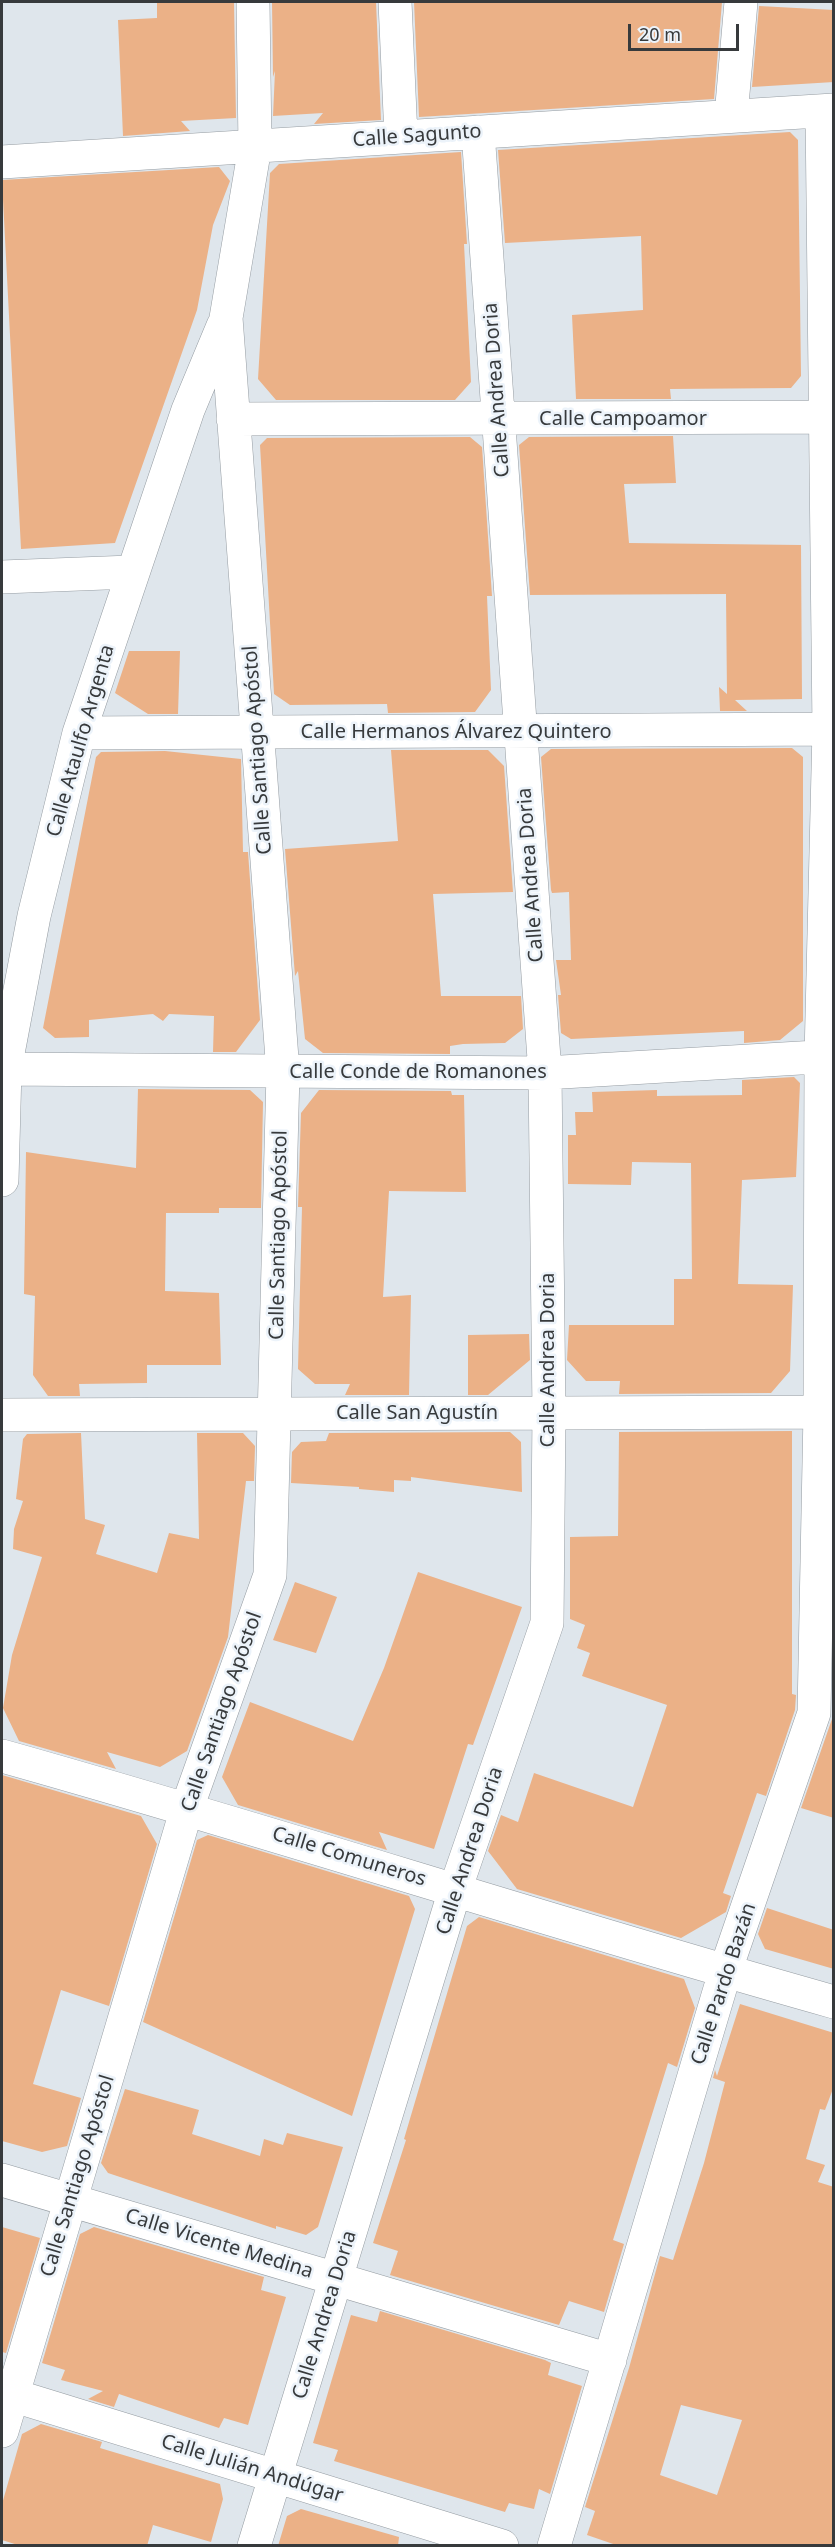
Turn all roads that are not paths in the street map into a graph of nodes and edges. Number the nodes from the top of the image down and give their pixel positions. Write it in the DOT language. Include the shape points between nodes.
graph roads {
  1 [pos="253,2"];
  2 [pos="395,2"];
  3 [pos="741,2"];
  4 [pos="828,111"];
  5 [pos="731,116"];
  6 [pos="478,132"];
  7 [pos="401,137"];
  8 [pos="255,147"];
  9 [pos="2,162"];
  10 [pos="226,318"];
  11 [pos="829,417"];
  12 [pos="233,418"];
  13 [pos="499,419"];
  14 [pos="2,572"];
  15 [pos="131,572"];
  16 [pos="831,729"];
  17 [pos="521,731"];
  18 [pos="79,733"];
  19 [pos="256,733"];
  20 [pos="827,1057"];
  21 [pos="3,1069"];
  22 [pos="284,1072"];
  23 [pos="545,1073"];
  24 [pos="2,1180"];
  25 [pos="827,1412"];
  26 [pos="549,1413"];
  27 [pos="275,1414"];
  28 [pos="2,1416"];
  29 [pos="2,1756"];
  30 [pos="188,1808"];
  31 [pos="455,1890"];
  32 [pos="725,1972"];
  33 [pos="834,2002"];
  34 [pos="2,2180"];
  35 [pos="71,2200"];
  36 [pos="336,2279"];
  37 [pos="610,2361"];
  38 [pos="7,2393"];
  39 [pos="2,2431"];
  40 [pos="275,2476"];
  41 [pos="254,2546"];
  42 [pos="502,2546"];
  43 [pos="554,2546"];
  1 -- 8 [label="street, Calle Santiago Apóstol"];
  2 -- 7 [label="street"];
  3 -- 5 [label="street"];
  4 -- 5 [label="street, Calle Sagunto"];
  4 -- 11 [label="street, Calle Pardo Bazán"];
  5 -- 6 [label="street, Calle Sagunto"];
  6 -- 7 [label="street, Calle Sagunto"];
  6 -- 13 [label="street, Calle Andrea Doria"];
  7 -- 8 [label="street, Calle Sagunto"];
  8 -- 9 [label="street, Calle Sagunto"];
  8 -- 10 [label="street, Calle Santiago Apóstol"];
  10 -- 12 [label="street, Calle Santiago Apóstol"];
  10 -- 15 [label="street, Calle Ataulfo Argenta" via="188,410"];
  11 -- 13 [label="street, Calle Campoamor"];
  11 -- 16 [label="street, Calle Pardo Bazán"];
  12 -- 13 [label="street, Calle Campoamor"];
  12 -- 19 [label="street, Calle Santiago Apóstol"];
  13 -- 17 [label="street, Calle Andrea Doria"];
  14 -- 15 [label="street"];
  15 -- 18 [label="street, Calle Ataulfo Argenta"];
  16 -- 17 [label="street, Calle Hermanos Álvarez Quintero"];
  16 -- 20 [label="street, Calle Pardo Bazán"];
  17 -- 19 [label="street, Calle Hermanos Álvarez Quintero"];
  17 -- 23 [label="street, Calle Andrea Doria"];
  18 -- 19 [label="street, Calle Hermanos Álvarez Quintero"];
  18 -- 21 [label="street, Calle Ataulfo Argenta" via="34,916"];
  19 -- 22 [label="street, Calle Santiago Apóstol"];
  20 -- 23 [label="street, Calle Conde de Romanones"];
  20 -- 25 [label="street, Calle Pardo Bazán"];
  21 -- 22 [label="street, Calle Conde de Romanones"];
  21 -- 24 [label="street, Calle Ataulfo Argenta"];
  22 -- 23 [label="street, Calle Conde de Romanones"];
  22 -- 27 [label="street, Calle Santiago Apóstol"];
  23 -- 26 [label="street, Calle Andrea Doria"];
  25 -- 26 [label="street, Calle San Agustín"];
  25 -- 32 [label="street, Calle Pardo Bazán" via="814,1713"];
  26 -- 27 [label="street, Calle San Agustín"];
  26 -- 31 [label="street, Calle Andrea Doria" via="547,1623"];
  27 -- 28 [label="street, Calle San Agustín"];
  27 -- 30 [label="street, Calle Santiago Apóstol" via="270,1575"];
  29 -- 30 [label="street, Calle Comuneros"];
  30 -- 31 [label="street, Calle Comuneros"];
  30 -- 35 [label="street, Calle Santiago Apóstol"];
  31 -- 32 [label="street, Calle Comuneros"];
  31 -- 36 [label="street, Calle Andrea Doria"];
  32 -- 33 [label="street, Calle Comuneros"];
  32 -- 37 [label="street, Calle Pardo Bazán"];
  34 -- 35 [label="street, Calle Vicente Medina"];
  35 -- 36 [label="street, Calle Vicente Medina"];
  35 -- 38 [label="street, Calle Santiago Apóstol"];
  36 -- 37 [label="street, Calle Vicente Medina"];
  36 -- 40 [label="street, Calle Andrea Doria"];
  37 -- 43 [label="street, Calle Pardo Bazán"];
  38 -- 39 [label="street, Calle Santiago Apóstol"];
  38 -- 40 [label="street, Calle Julián Andúgar"];
  40 -- 41 [label="street, Calle Andrea Doria"];
  40 -- 42 [label="street, Calle Julián Andúgar"];
}
